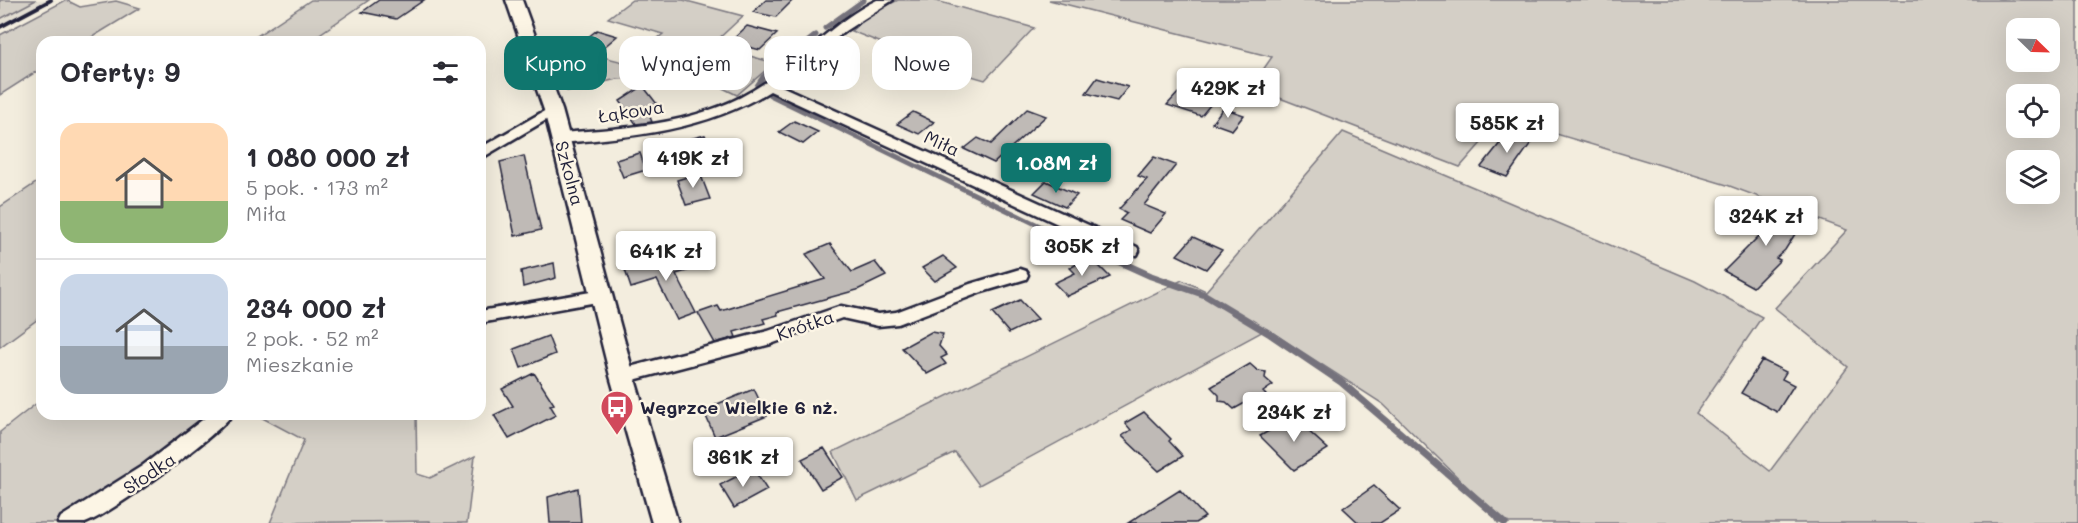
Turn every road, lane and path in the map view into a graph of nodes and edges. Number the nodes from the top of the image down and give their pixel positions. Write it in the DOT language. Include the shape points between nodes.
graph roads {
  1 [pos="514,0"];
  2 [pos="887,0"];
  3 [pos="833,36"];
  4 [pos="764,89"];
  5 [pos="779,90"];
  6 [pos="553,110"];
  7 [pos="561,138"];
  8 [pos="486,150"];
  9 [pos="1131,251"];
  10 [pos="1020,275"];
  11 [pos="602,296"];
  12 [pos="486,316"];
  13 [pos="622,376"];
  14 [pos="216,420"];
  15 [pos="68,523"];
  16 [pos="665,523"];
  1 -- 6 [label="street, Szkolna"];
  2 -- 3 [label="street, Łąkowa"];
  4 -- 7 [label="street, Łąkowa" via="736,105 700,117 644,130"];
  5 -- 9 [label="street, Miła"];
  6 -- 7 [label="street, Szkolna"];
  6 -- 8 [label="street"];
  7 -- 11 [label="street, Szkolna"];
  10 -- 13 [label="street, Krótka" via="898,318 878,320 841,312 771,337"];
  11 -- 12 [label="street"];
  11 -- 13 [label="street, Szkolna"];
  13 -- 16 [label="street, Szkolna"];
  14 -- 15 [label="street, Słodka" via="179,452"];
}
